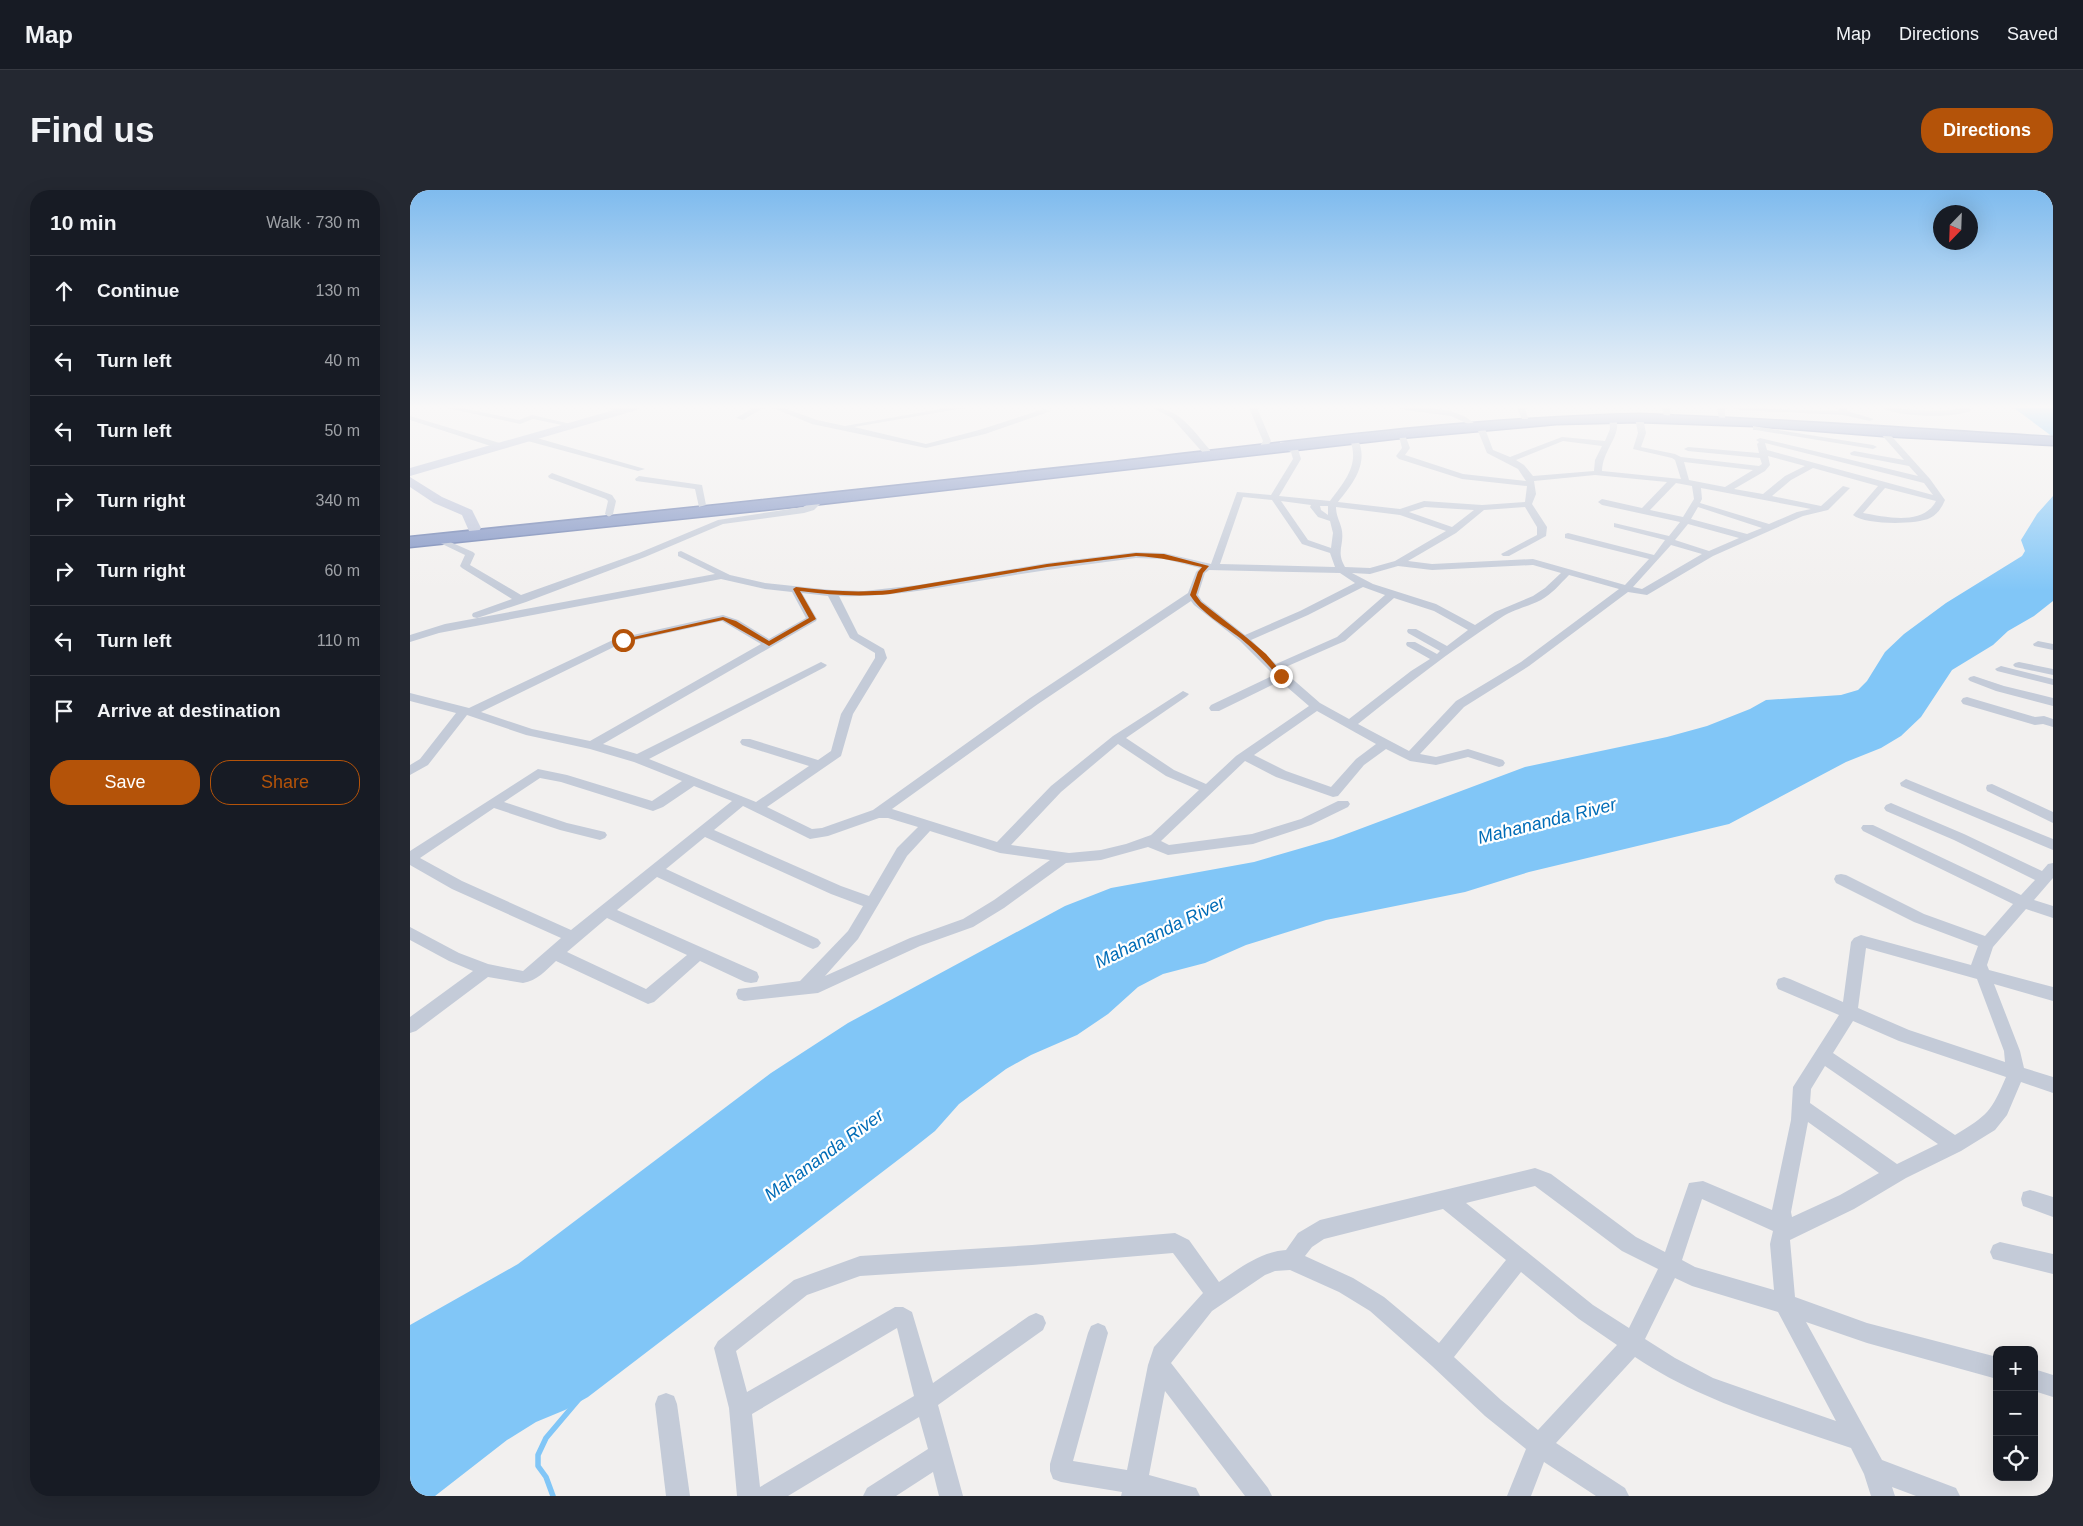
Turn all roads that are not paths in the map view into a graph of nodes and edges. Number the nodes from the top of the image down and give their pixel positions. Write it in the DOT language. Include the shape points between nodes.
graph roads {
  1 [pos="1045,469"];
  2 [pos="1085,469"];
  3 [pos="1291,469"];
  4 [pos="1355,469"];
  5 [pos="1438,469"];
  6 [pos="1523,469"];
  7 [pos="1598,469"];
  8 [pos="1683,469"];
  9 [pos="1710,469"];
  10 [pos="1762,469"];
  11 [pos="1805,469"];
  12 [pos="1822,469"];
  13 [pos="1879,469"];
  14 [pos="1916,469"];
  15 [pos="1598,473"];
  16 [pos="552,476"];
  17 [pos="1752,476"];
  18 [pos="639,479"];
  19 [pos="410,481"];
  20 [pos="1531,481"];
  21 [pos="1927,481"];
  22 [pos="1673,482"];
  23 [pos="1691,484"];
  24 [pos="1883,485"];
  25 [pos="1846,488"];
  26 [pos="1726,490"];
  27 [pos="1274,498"];
  28 [pos="1764,498"];
  29 [pos="821,499"];
  30 [pos="1941,500"];
  31 [pos="1602,502"];
  32 [pos="1317,503"];
  33 [pos="1333,504"];
  34 [pos="1528,504"];
  35 [pos="1696,504"];
  36 [pos="702,505"];
  37 [pos="1482,508"];
  38 [pos="1825,508"];
  39 [pos="1401,512"];
  40 [pos="1644,512"];
  41 [pos="609,514"];
  42 [pos="1332,519"];
  43 [pos="1686,520"];
  44 [pos="1617,525"];
  45 [pos="1769,527"];
  46 [pos="474,528"];
  47 [pos="1453,531"];
  48 [pos="410,534"];
  49 [pos="1568,536"];
  50 [pos="1746,537"];
  51 [pos="443,538"];
  52 [pos="1671,540"];
  53 [pos="410,542"];
  54 [pos="1333,551"];
  55 [pos="682,554"];
  56 [pos="1506,554"];
  57 [pos="1710,554"];
  58 [pos="1656,558"];
  59 [pos="1398,563"];
  60 [pos="1211,566"];
  61 [pos="1342,570"];
  62 [pos="1568,571"];
  63 [pos="726,576"];
  64 [pos="1363,583"];
  65 [pos="1627,588"];
  66 [pos="796,589"];
  67 [pos="832,593"];
  68 [pos="1193,595"];
  69 [pos="1391,595"];
  70 [pos="522,600"];
  71 [pos="436,630"];
  72 [pos="1412,630"];
  73 [pos="1475,630"];
  74 [pos="1244,638"];
  75 [pos="410,639"];
  76 [pos="769,644"];
  77 [pos="1411,644"];
  78 [pos="2038,644"];
  79 [pos="2053,647"];
  80 [pos="1448,651"];
  81 [pos="1437,659"];
  82 [pos="821,665"];
  83 [pos="1278,672"];
  84 [pos="2053,672"];
  85 [pos="1974,679"];
  86 [pos="2053,682"];
  87 [pos="1184,694"];
  88 [pos="410,697"];
  89 [pos="1967,701"];
  90 [pos="2053,702"];
  91 [pos="1316,706"];
  92 [pos="1215,708"];
  93 [pos="467,711"];
  94 [pos="2053,723"];
  95 [pos="1351,724"];
  96 [pos="1117,739"];
  97 [pos="746,742"];
  98 [pos="1386,743"];
  99 [pos="592,746"];
  100 [pos="1244,756"];
  101 [pos="1410,757"];
  102 [pos="638,759"];
  103 [pos="1499,763"];
  104 [pos="820,765"];
  105 [pos="410,771"];
  106 [pos="693,780"];
  107 [pos="1906,783"];
  108 [pos="1992,788"];
  109 [pos="1207,789"];
  110 [pos="742,800"];
  111 [pos="492,803"];
  112 [pos="1343,804"];
  113 [pos="756,808"];
  114 [pos="1891,808"];
  115 [pos="878,813"];
  116 [pos="2053,818"];
  117 [pos="927,826"];
  118 [pos="1868,828"];
  119 [pos="704,831"];
  120 [pos="600,835"];
  121 [pos="1149,842"];
  122 [pos="2053,844"];
  123 [pos="1000,848"];
  124 [pos="1063,858"];
  125 [pos="410,859"];
  126 [pos="654,870"];
  127 [pos="2049,873"];
  128 [pos="1841,879"];
  129 [pos="2023,902"];
  130 [pos="872,903"];
  131 [pos="605,911"];
  132 [pos="2053,912"];
  133 [pos="410,933"];
  134 [pos="573,937"];
  135 [pos="814,942"];
  136 [pos="1988,943"];
  137 [pos="699,952"];
  138 [pos="555,953"];
  139 [pos="486,970"];
  140 [pos="1981,974"];
  141 [pos="751,977"];
  142 [pos="1784,984"];
  143 [pos="804,988"];
  144 [pos="744,994"];
  145 [pos="2053,994"];
  146 [pos="1849,1013"];
  147 [pos="410,1026"];
  148 [pos="1823,1055"];
  149 [pos="2016,1072"];
  150 [pos="2053,1085"];
  151 [pos="1801,1107"];
  152 [pos="1955,1145"];
  153 [pos="1896,1174"];
  154 [pos="1447,1200"];
  155 [pos="2030,1200"];
  156 [pos="2053,1207"];
  157 [pos="1786,1228"];
  158 [pos="2000,1252"];
  159 [pos="1519,1259"];
  160 [pos="1291,1260"];
  161 [pos="2053,1264"];
  162 [pos="1671,1265"];
  163 [pos="1217,1296"];
  164 [pos="1785,1304"];
  165 [pos="1036,1323"];
  166 [pos="1098,1333"];
  167 [pos="1632,1344"];
  168 [pos="1440,1358"];
  169 [pos="1159,1364"];
  170 [pos="1993,1367"];
  171 [pos="2038,1381"];
  172 [pos="2053,1386"];
  173 [pos="926,1401"];
  174 [pos="666,1404"];
  175 [pos="740,1408"];
  176 [pos="1858,1440"];
  177 [pos="1539,1445"];
  178 [pos="939,1455"];
  179 [pos="1874,1469"];
  180 [pos="1134,1490"];
  181 [pos="678,1496"];
  182 [pos="749,1496"];
  183 [pos="766,1496"];
  184 [pos="875,1496"];
  185 [pos="951,1496"];
  186 [pos="1188,1496"];
  187 [pos="1260,1496"];
  188 [pos="1520,1496"];
  189 [pos="1617,1496"];
  190 [pos="1883,1496"];
  191 [pos="1948,1496"];
  1 -- 36 [label="highway"];
  2 -- 29 [label="highway"];
  3 -- 27 [label="street"];
  4 -- 33 [label="street" via="1349,483"];
  5 -- 20 [label="street" via="1462,476"];
  6 -- 20 [label="street"];
  7 -- 15 [label="street"];
  8 -- 23 [label="street"];
  9 -- 17 [label="street"];
  10 -- 17 [label="street"];
  11 -- 28 [label="street" via="1788,478"];
  12 -- 24 [label="street"];
  13 -- 21 [label="street"];
  14 -- 21 [label="street"];
  15 -- 20 [label="street"];
  15 -- 22 [label="street"];
  16 -- 41 [label="street" via="609,497 612,501"];
  17 -- 26 [label="street"];
  18 -- 36 [label="street" via="697,486"];
  19 -- 46 [label="main road" via="440,502 466,513"];
  20 -- 34 [label="street"];
  21 -- 30 [label="street"];
  22 -- 23 [label="street"];
  22 -- 40 [label="street"];
  23 -- 26 [label="street"];
  23 -- 35 [label="street" via="1698,499"];
  24 -- 30 [label="street"];
  24 -- 30 [label="street" via="1857,515 1912,520 1930,516 1939,508"];
  25 -- 38 [label="street"];
  26 -- 28 [label="street"];
  27 -- 32 [label="street"];
  27 -- 54 [label="street" via="1305,542"];
  27 -- 60 [label="street" via="1239,495"];
  28 -- 38 [label="street"];
  29 -- 51 [label="highway"];
  29 -- 70 [label="street" via="804,510 721,522"];
  31 -- 40 [label="street"];
  32 -- 33 [label="street"];
  32 -- 42 [label="street" via="1314,507 1318,513"];
  33 -- 39 [label="street"];
  33 -- 42 [label="street"];
  34 -- 37 [label="street"];
  34 -- 56 [label="street" via="1542,528 1540,536"];
  35 -- 43 [label="street"];
  35 -- 45 [label="street"];
  36 -- 41 [label="highway"];
  37 -- 39 [label="street" via="1424,504"];
  37 -- 47 [label="street"];
  38 -- 45 [label="street"];
  39 -- 47 [label="street"];
  40 -- 43 [label="street"];
  41 -- 46 [label="highway"];
  42 -- 54 [label="street" via="1338,532"];
  43 -- 50 [label="street"];
  43 -- 52 [label="street"];
  44 -- 52 [label="street"];
  45 -- 50 [label="street"];
  46 -- 48 [label="highway"];
  47 -- 59 [label="street"];
  49 -- 58 [label="street"];
  50 -- 57 [label="street"];
  51 -- 53 [label="highway"];
  51 -- 70 [label="street" via="443,542 470,554 465,566"];
  52 -- 57 [label="street"];
  52 -- 58 [label="street"];
  54 -- 61 [label="street"];
  55 -- 63 [label="street"];
  57 -- 65 [label="street" via="1643,593"];
  58 -- 65 [label="street"];
  59 -- 61 [label="street" via="1370,571"];
  59 -- 62 [label="street" via="1432,566 1529,562"];
  60 -- 61 [label="street"];
  60 -- 67 [label="street" via="1164,556 1136,555 890,592"];
  60 -- 68 [label="street" via="1201,572"];
  61 -- 64 [label="street"];
  62 -- 65 [label="street"];
  62 -- 73 [label="street" via="1537,598 1499,614"];
  63 -- 66 [label="street" via="765,586"];
  63 -- 71 [label="street"];
  64 -- 69 [label="street"];
  64 -- 74 [label="street"];
  65 -- 101 [label="street" via="1525,664 1460,704"];
  66 -- 67 [label="street"];
  66 -- 76 [label="street" via="812,619"];
  67 -- 104 [label="street" via="854,636 882,654 848,714 839,749"];
  68 -- 74 [label="street" via="1198,603"];
  68 -- 115 [label="street" via="1108,649"];
  69 -- 73 [label="street" via="1441,610"];
  69 -- 83 [label="street" via="1341,639"];
  70 -- 71 [label="street"];
  71 -- 75 [label="street"];
  72 -- 80 [label="street"];
  73 -- 80 [label="street"];
  74 -- 83 [label="street"];
  76 -- 93 [label="street" via="723,618 627,639"];
  76 -- 99 [label="street"];
  77 -- 81 [label="street"];
  78 -- 79 [label="street"];
  80 -- 81 [label="street"];
  81 -- 95 [label="street"];
  82 -- 102 [label="street"];
  83 -- 91 [label="street"];
  83 -- 92 [label="street"];
  84 -- 86 [label="street" via="2004,666"];
  85 -- 90 [label="street"];
  87 -- 96 [label="street"];
  88 -- 93 [label="street"];
  89 -- 94 [label="street" via="2035,721"];
  91 -- 95 [label="street"];
  91 -- 100 [label="street"];
  93 -- 99 [label="street" via="530,732"];
  93 -- 105 [label="street" via="424,762"];
  95 -- 98 [label="street"];
  96 -- 109 [label="street" via="1170,773"];
  96 -- 123 [label="street" via="1056,789"];
  97 -- 104 [label="street"];
  98 -- 100 [label="street" via="1360,762 1333,793"];
  98 -- 101 [label="street"];
  99 -- 102 [label="street"];
  100 -- 109 [label="street"];
  101 -- 103 [label="street" via="1436,761 1468,753"];
  102 -- 106 [label="street"];
  104 -- 113 [label="street"];
  106 -- 110 [label="street"];
  106 -- 111 [label="street" via="652,806 541,772"];
  107 -- 122 [label="street"];
  108 -- 116 [label="street"];
  109 -- 121 [label="street" via="1163,833"];
  110 -- 113 [label="street"];
  110 -- 119 [label="street"];
  111 -- 120 [label="street" via="565,828"];
  111 -- 125 [label="street"];
  112 -- 121 [label="street" via="1306,822 1253,840 1168,850"];
  113 -- 115 [label="street" via="810,834 823,833"];
  114 -- 127 [label="street"];
  115 -- 117 [label="street" via="888,813"];
  117 -- 123 [label="street"];
  117 -- 130 [label="street" via="904,849"];
  118 -- 129 [label="street"];
  119 -- 126 [label="street"];
  119 -- 130 [label="street"];
  121 -- 124 [label="street" via="1080,858"];
  123 -- 124 [label="street"];
  124 -- 143 [label="street" via="968,923 915,942 824,984"];
  125 -- 134 [label="street" via="457,885"];
  126 -- 131 [label="street"];
  126 -- 135 [label="street"];
  127 -- 129 [label="street"];
  128 -- 136 [label="street" via="1919,918"];
  129 -- 132 [label="street"];
  129 -- 136 [label="street"];
  130 -- 143 [label="street" via="852,934"];
  131 -- 134 [label="street"];
  131 -- 137 [label="street"];
  133 -- 139 [label="street"];
  134 -- 138 [label="street"];
  136 -- 140 [label="street" via="1979,965"];
  137 -- 138 [label="street" via="648,997"];
  137 -- 141 [label="street"];
  138 -- 139 [label="street" via="525,977"];
  139 -- 147 [label="street"];
  140 -- 145 [label="street"];
  140 -- 146 [label="street" via="1861,940"];
  140 -- 149 [label="street" via="2012,1051"];
  142 -- 146 [label="street"];
  143 -- 144 [label="street"];
  146 -- 148 [label="street"];
  146 -- 149 [label="street" via="1905,1036"];
  148 -- 151 [label="street" via="1802,1087"];
  148 -- 152 [label="street"];
  149 -- 150 [label="street"];
  149 -- 152 [label="street" via="2001,1109 1989,1124"];
  151 -- 153 [label="street"];
  151 -- 157 [label="street" via="1781,1212"];
  152 -- 153 [label="street"];
  153 -- 157 [label="street" via="1847,1202"];
  154 -- 159 [label="street"];
  154 -- 160 [label="street" via="1320,1230 1305,1240"];
  154 -- 162 [label="street" via="1535,1177 1544,1180 1628,1244"];
  155 -- 156 [label="street"];
  157 -- 162 [label="street" via="1697,1189"];
  157 -- 164 [label="street" via="1780,1240"];
  158 -- 161 [label="street"];
  159 -- 167 [label="street"];
  159 -- 168 [label="street"];
  160 -- 163 [label="street" via="1259,1267"];
  160 -- 168 [label="street" via="1346,1285 1376,1304"];
  162 -- 164 [label="street" via="1692,1276"];
  162 -- 167 [label="street"];
  163 -- 169 [label="street" via="1205,1304 1162,1355"];
  163 -- 175 [label="street" via="1176,1243 860,1266 801,1287 729,1343 725,1352"];
  164 -- 170 [label="street" via="1866,1334"];
  164 -- 176 [label="street"];
  165 -- 173 [label="street"];
  166 -- 180 [label="street" via="1061,1470"];
  167 -- 176 [label="street" via="1708,1387"];
  167 -- 177 [label="street"];
  168 -- 177 [label="street" via="1493,1408"];
  169 -- 180 [label="street"];
  169 -- 187 [label="street"];
  171 -- 172 [label="street"];
  173 -- 175 [label="street" via="905,1320 899,1316"];
  173 -- 178 [label="street"];
  173 -- 183 [label="street"];
  174 -- 181 [label="street"];
  175 -- 182 [label="street"];
  176 -- 179 [label="street"];
  177 -- 188 [label="street"];
  177 -- 189 [label="street"];
  178 -- 184 [label="street"];
  178 -- 185 [label="street"];
  179 -- 190 [label="street"];
  179 -- 191 [label="street"];
  180 -- 186 [label="street"];
}
